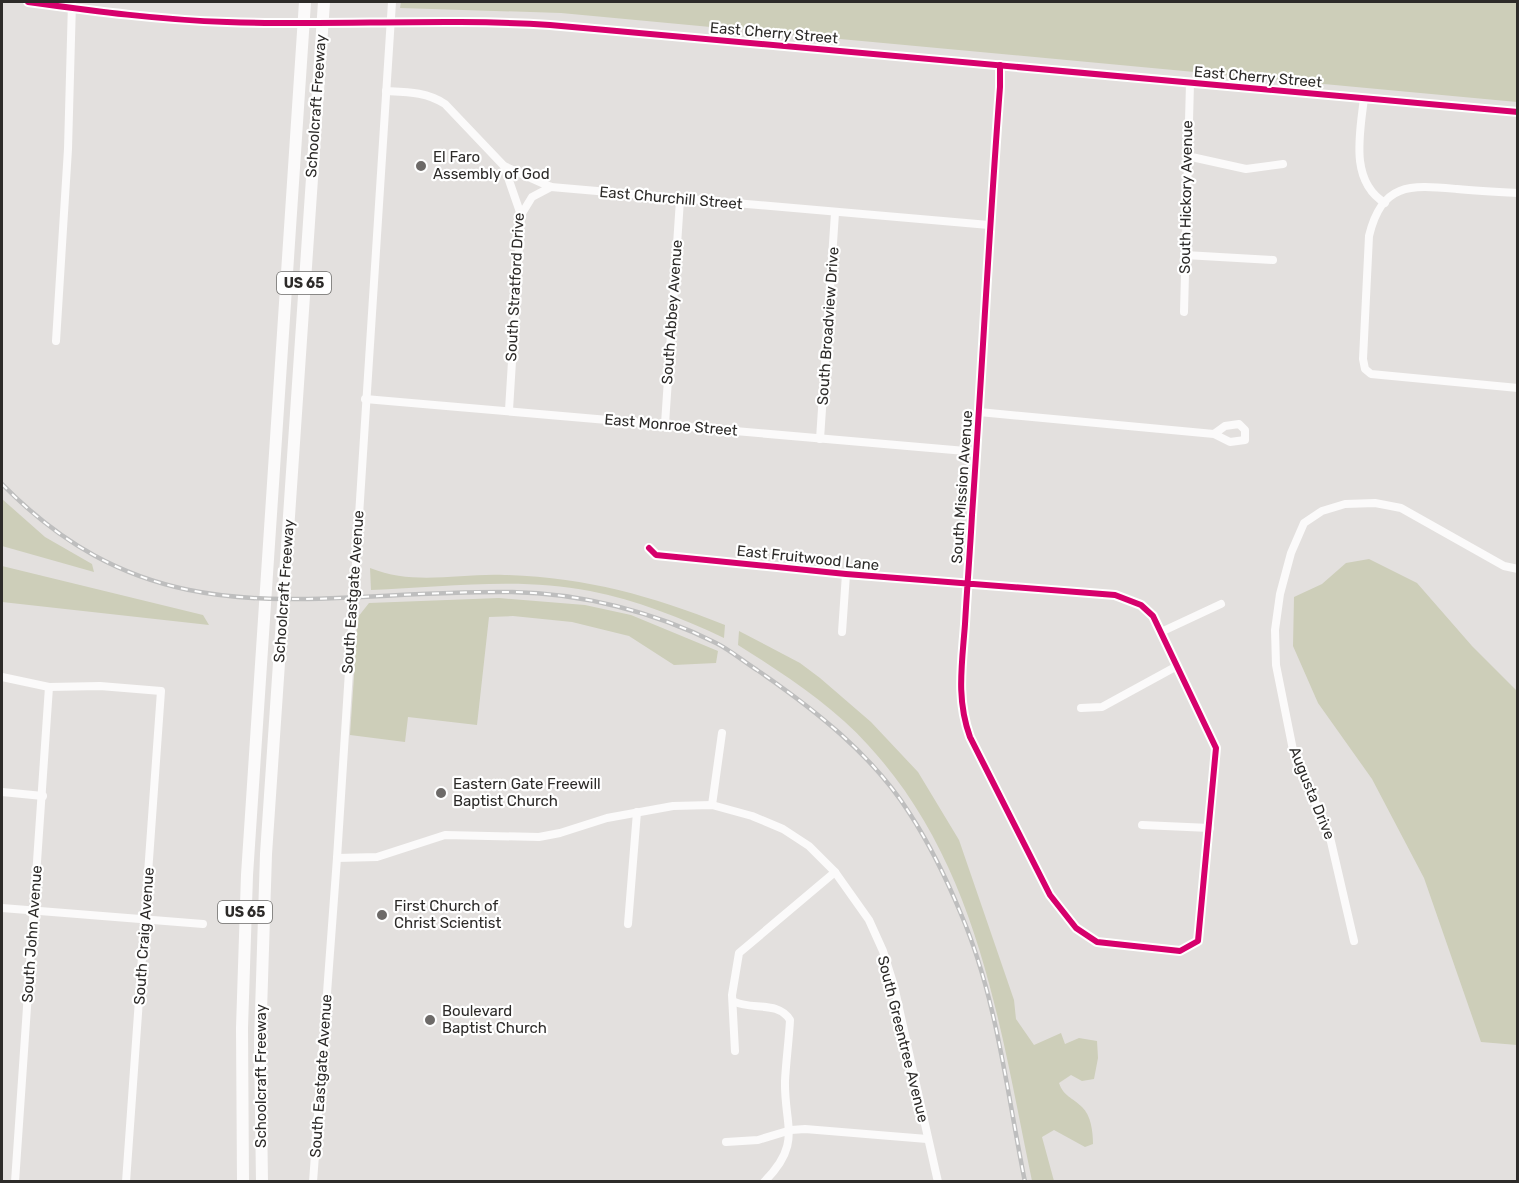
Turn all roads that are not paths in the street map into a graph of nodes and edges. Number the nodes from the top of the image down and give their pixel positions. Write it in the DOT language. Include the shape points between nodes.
graph roads {
  1 [pos="28,2"];
  2 [pos="305,2"];
  3 [pos="324,2"];
  4 [pos="392,2"];
  5 [pos="72,5"];
  6 [pos="391,22"];
  7 [pos="1000,65"];
  8 [pos="1190,83"];
  9 [pos="386,91"];
  10 [pos="1364,98"];
  11 [pos="1518,112"];
  12 [pos="1187,156"];
  13 [pos="1283,164"];
  14 [pos="504,166"];
  15 [pos="551,187"];
  16 [pos="1518,193"];
  17 [pos="680,200"];
  18 [pos="1385,203"];
  19 [pos="835,213"];
  20 [pos="521,215"];
  21 [pos="989,225"];
  22 [pos="1185,255"];
  23 [pos="1273,260"];
  24 [pos="1184,312"];
  25 [pos="56,341"];
  26 [pos="1518,388"];
  27 [pos="365,399"];
  28 [pos="509,410"];
  29 [pos="979,412"];
  30 [pos="665,424"];
  31 [pos="1214,434"];
  32 [pos="820,439"];
  33 [pos="977,452"];
  34 [pos="650,548"];
  35 [pos="1518,569"];
  36 [pos="846,574"];
  37 [pos="968,585"];
  38 [pos="1221,604"];
  39 [pos="842,632"];
  40 [pos="1161,632"];
  41 [pos="1177,666"];
  42 [pos="2,677"];
  43 [pos="49,687"];
  44 [pos="1081,708"];
  45 [pos="722,733"];
  46 [pos="2,792"];
  47 [pos="42,796"];
  48 [pos="712,805"];
  49 [pos="637,812"];
  50 [pos="1142,825"];
  51 [pos="1210,828"];
  52 [pos="337,858"];
  53 [pos="835,872"];
  54 [pos="2,908"];
  55 [pos="34,911"];
  56 [pos="145,920"];
  57 [pos="203,924"];
  58 [pos="628,924"];
  59 [pos="1354,941"];
  60 [pos="1097,942"];
  61 [pos="735,1002"];
  62 [pos="735,1051"];
  63 [pos="791,1130"];
  64 [pos="927,1139"];
  65 [pos="726,1142"];
  66 [pos="15,1182"];
  67 [pos="126,1182"];
  68 [pos="243,1182"];
  69 [pos="262,1182"];
  70 [pos="313,1182"];
  71 [pos="764,1182"];
  72 [pos="938,1182"];
  1 -- 5 [label="street, East Cherry Street"];
  2 -- 68 [label="highway, Schoolcraft Freeway / US 65" via="245,907"];
  3 -- 69 [label="highway, Schoolcraft Freeway / US 65" via="262,955"];
  4 -- 6 [label="street, South Eastgate Avenue"];
  5 -- 6 [label="street, East Cherry Street" via="184,20"];
  5 -- 25 [label="street"];
  6 -- 7 [label="street, East Cherry Street" via="550,25"];
  6 -- 9 [label="street, South Eastgate Avenue"];
  7 -- 8 [label="street, East Cherry Street"];
  7 -- 21 [label="street, South Mission Avenue"];
  8 -- 10 [label="street, East Cherry Street"];
  8 -- 12 [label="street, South Hickory Avenue"];
  9 -- 14 [label="street, East Churchill Street" via="436,98"];
  9 -- 27 [label="street, South Eastgate Avenue"];
  10 -- 11 [label="street, East Cherry Street"];
  10 -- 18 [label="street" via="1359,163 1376,197"];
  12 -- 13 [label="street" via="1246,169"];
  12 -- 22 [label="street, South Hickory Avenue"];
  14 -- 15 [label="street, East Churchill Street"];
  14 -- 20 [label="street, South Stratford Drive"];
  15 -- 17 [label="street, East Churchill Street"];
  15 -- 20 [label="street" via="532,197"];
  16 -- 18 [label="street" via="1417,185 1394,194"];
  17 -- 19 [label="street, East Churchill Street"];
  17 -- 30 [label="street, South Abbey Avenue"];
  18 -- 26 [label="street" via="1373,218 1369,236 1365,369 1371,374"];
  19 -- 21 [label="street, East Churchill Street"];
  19 -- 32 [label="street, South Broadview Drive"];
  20 -- 28 [label="street, South Stratford Drive"];
  21 -- 29 [label="street, South Mission Avenue"];
  22 -- 23 [label="street"];
  22 -- 24 [label="street, South Hickory Avenue"];
  27 -- 28 [label="street, East Monroe Street"];
  27 -- 52 [label="street, South Eastgate Avenue"];
  28 -- 30 [label="street, East Monroe Street"];
  29 -- 31 [label="street"];
  29 -- 33 [label="street, South Mission Avenue"];
  30 -- 32 [label="street, East Monroe Street"];
  32 -- 33 [label="street, East Monroe Street"];
  33 -- 37 [label="street, South Mission Avenue"];
  34 -- 36 [label="street, East Fruitwood Lane" via="656,555"];
  35 -- 59 [label="street, Augusta Drive" via="1504,566 1401,508 1375,503 1345,504 1322,511 1304,523 1280,594 1276,665 1294,755 1329,832"];
  36 -- 37 [label="street, East Fruitwood Lane"];
  36 -- 39 [label="street"];
  37 -- 40 [label="street, East Fruitwood Lane" via="1115,595 1141,605 1153,616"];
  37 -- 60 [label="street, South Mission Avenue" via="960,698 970,737 1050,895 1077,928"];
  38 -- 40 [label="street"];
  40 -- 41 [label="street, East Fruitwood Lane"];
  41 -- 44 [label="street" via="1102,707"];
  41 -- 51 [label="street, East Fruitwood Lane" via="1216,748"];
  42 -- 43 [label="street"];
  43 -- 47 [label="street, South John Avenue"];
  43 -- 56 [label="street, South Craig Avenue" via="161,691"];
  45 -- 48 [label="street"];
  46 -- 47 [label="street"];
  47 -- 55 [label="street, South John Avenue"];
  48 -- 49 [label="street, South Greentree Avenue"];
  48 -- 53 [label="street, South Greentree Avenue" via="783,829 809,846"];
  49 -- 52 [label="street, South Greentree Avenue" via="550,835 445,835 377,857"];
  49 -- 58 [label="street"];
  50 -- 51 [label="street"];
  51 -- 60 [label="street, East Fruitwood Lane" via="1198,941 1180,951"];
  52 -- 70 [label="street, South Eastgate Avenue"];
  53 -- 61 [label="street" via="739,953 732,995"];
  53 -- 64 [label="street, South Greentree Avenue" via="869,920 883,951"];
  54 -- 55 [label="street"];
  55 -- 56 [label="street"];
  55 -- 66 [label="street, South John Avenue"];
  56 -- 57 [label="street"];
  56 -- 67 [label="street, South Craig Avenue"];
  61 -- 62 [label="street"];
  61 -- 63 [label="street" via="778,1009 786,1012 790,1020 785,1083"];
  63 -- 64 [label="street"];
  63 -- 65 [label="street" via="758,1140"];
  63 -- 71 [label="street" via="787,1149"];
  64 -- 72 [label="street, South Greentree Avenue"];
}
